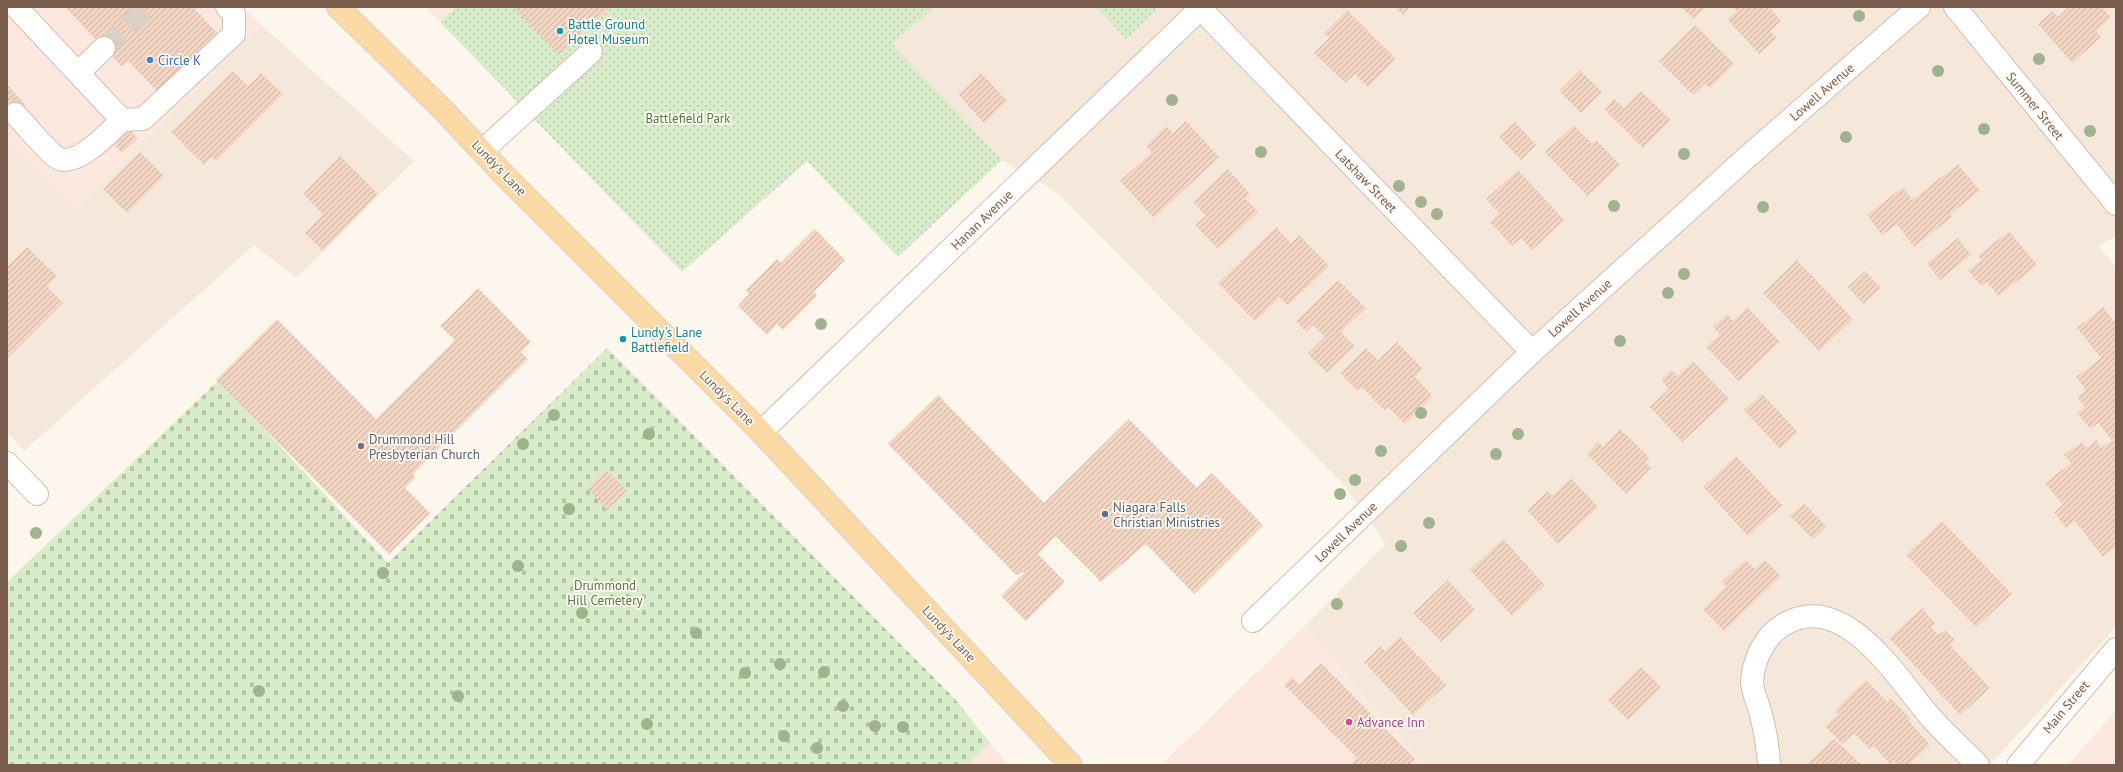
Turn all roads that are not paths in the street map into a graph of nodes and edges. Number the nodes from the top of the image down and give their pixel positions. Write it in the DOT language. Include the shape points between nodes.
graph roads {
  1 [pos="16,7"];
  2 [pos="227,7"];
  3 [pos="338,7"];
  4 [pos="1919,7"];
  5 [pos="1955,7"];
  6 [pos="1202,8"];
  7 [pos="104,48"];
  8 [pos="591,52"];
  9 [pos="78,73"];
  10 [pos="16,114"];
  11 [pos="122,120"];
  12 [pos="482,151"];
  13 [pos="2116,204"];
  14 [pos="1532,352"];
  15 [pos="761,432"];
  16 [pos="7,462"];
  17 [pos="37,494"];
  18 [pos="1253,621"];
  19 [pos="2116,649"];
  20 [pos="1071,765"];
  21 [pos="1769,765"];
  22 [pos="1978,765"];
  23 [pos="2018,765"];
  1 -- 9 [label="street"];
  2 -- 11 [label="street" via="234,14 234,34 143,119"];
  3 -- 12 [label="main road, Lundy's Lane"];
  4 -- 14 [label="street, Lowell Avenue" via="1745,159"];
  5 -- 13 [label="street, Summer Street"];
  6 -- 14 [label="street, Latshaw Street"];
  6 -- 15 [label="street, Hanan Avenue"];
  7 -- 9 [label="street"];
  8 -- 12 [label="street"];
  9 -- 11 [label="street"];
  10 -- 11 [label="street" via="57,158 72,160 90,149"];
  12 -- 15 [label="main road, Lundy's Lane" via="631,304"];
  14 -- 18 [label="street, Lowell Avenue"];
  15 -- 20 [label="main road, Lundy's Lane"];
  16 -- 17 [label="street"];
  19 -- 23 [label="street, Main Street"];
  21 -- 22 [label="street" via="1768,748 1752,683 1758,655 1772,633 1788,621 1808,615 1834,620 1856,632 1908,687 1927,713"];
}
